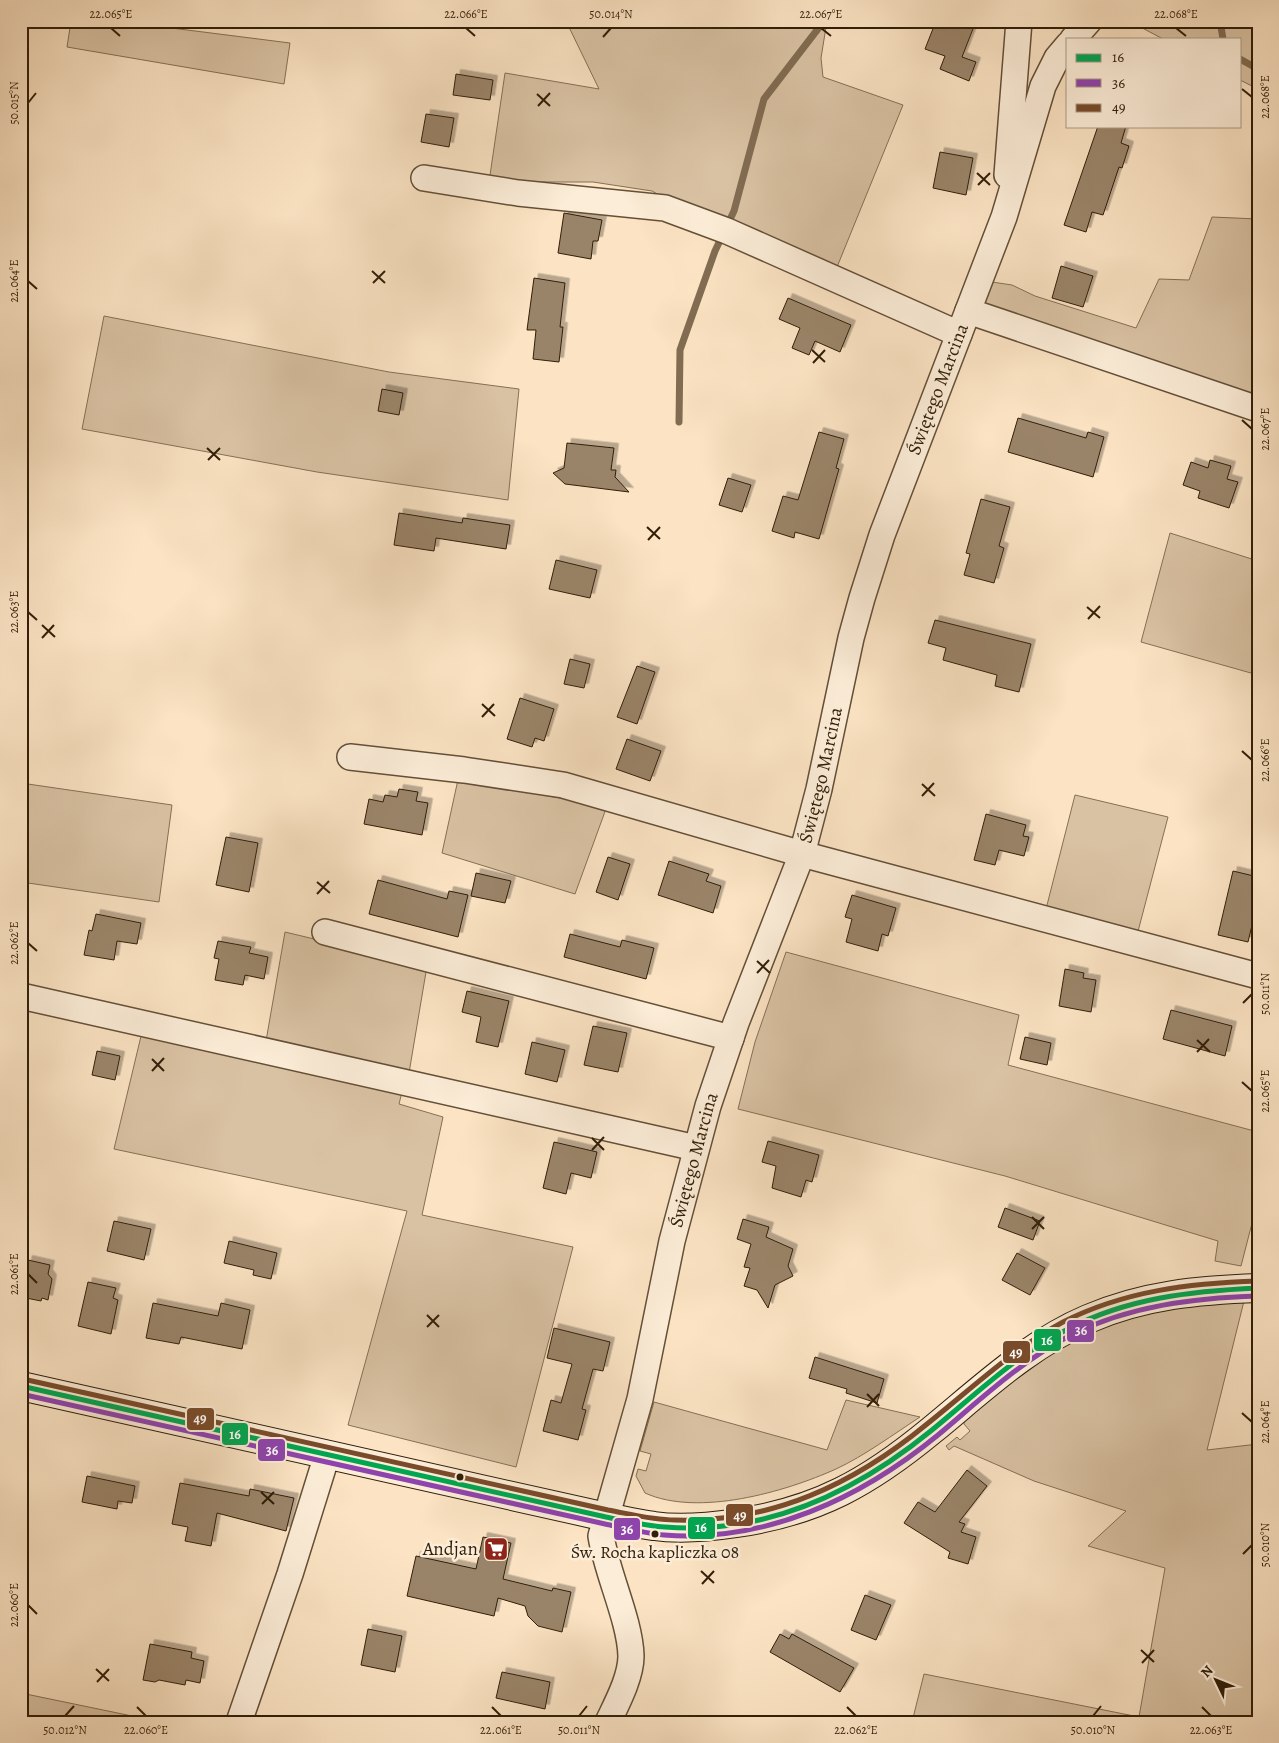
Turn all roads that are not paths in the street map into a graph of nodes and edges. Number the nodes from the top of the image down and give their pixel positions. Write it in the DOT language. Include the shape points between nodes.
graph roads {
  1 [pos="1019,21"];
  2 [pos="1089,21"];
  3 [pos="1074,38"];
  4 [pos="1066,47"];
  5 [pos="424,178"];
  6 [pos="1004,217"];
  7 [pos="968,311"];
  8 [pos="959,334"];
  9 [pos="1258,409"];
  10 [pos="350,757"];
  11 [pos="802,854"];
  12 [pos="325,932"];
  13 [pos="1258,976"];
  14 [pos="21,996"];
  15 [pos="732,1038"];
  16 [pos="696,1148"];
  17 [pos="1258,1288"];
  18 [pos="21,1386"];
  19 [pos="327,1455"];
  20 [pos="606,1517"];
  21 [pos="239,1722"];
  22 [pos="608,1722"];
  1 -- 6 [label="street"];
  2 -- 3 [label="street"];
  4 -- 6 [label="street, Świętego Marcina" via="1043,86"];
  5 -- 8 [label="street" via="518,193 665,208 726,231"];
  6 -- 7 [label="street, Świętego Marcina"];
  7 -- 8 [label="street, Świętego Marcina"];
  7 -- 9 [label="street"];
  8 -- 11 [label="street, Świętego Marcina" via="882,535 862,598"];
  10 -- 11 [label="street" via="563,784"];
  11 -- 13 [label="street"];
  11 -- 15 [label="street, Świętego Marcina"];
  12 -- 15 [label="street"];
  14 -- 16 [label="street"];
  15 -- 16 [label="street, Świętego Marcina"];
  16 -- 20 [label="street, Świętego Marcina" via="672,1241 640,1399"];
  17 -- 20 [label="street" via="1203,1290 1158,1297 1087,1319 1019,1359 896,1459 864,1480 805,1508 774,1518 696,1528 655,1526"];
  18 -- 19 [label="street"];
  19 -- 20 [label="street"];
  19 -- 21 [label="street"];
  20 -- 22 [label="street, Świętego Marcina" via="601,1536 604,1555 631,1657"];
}
